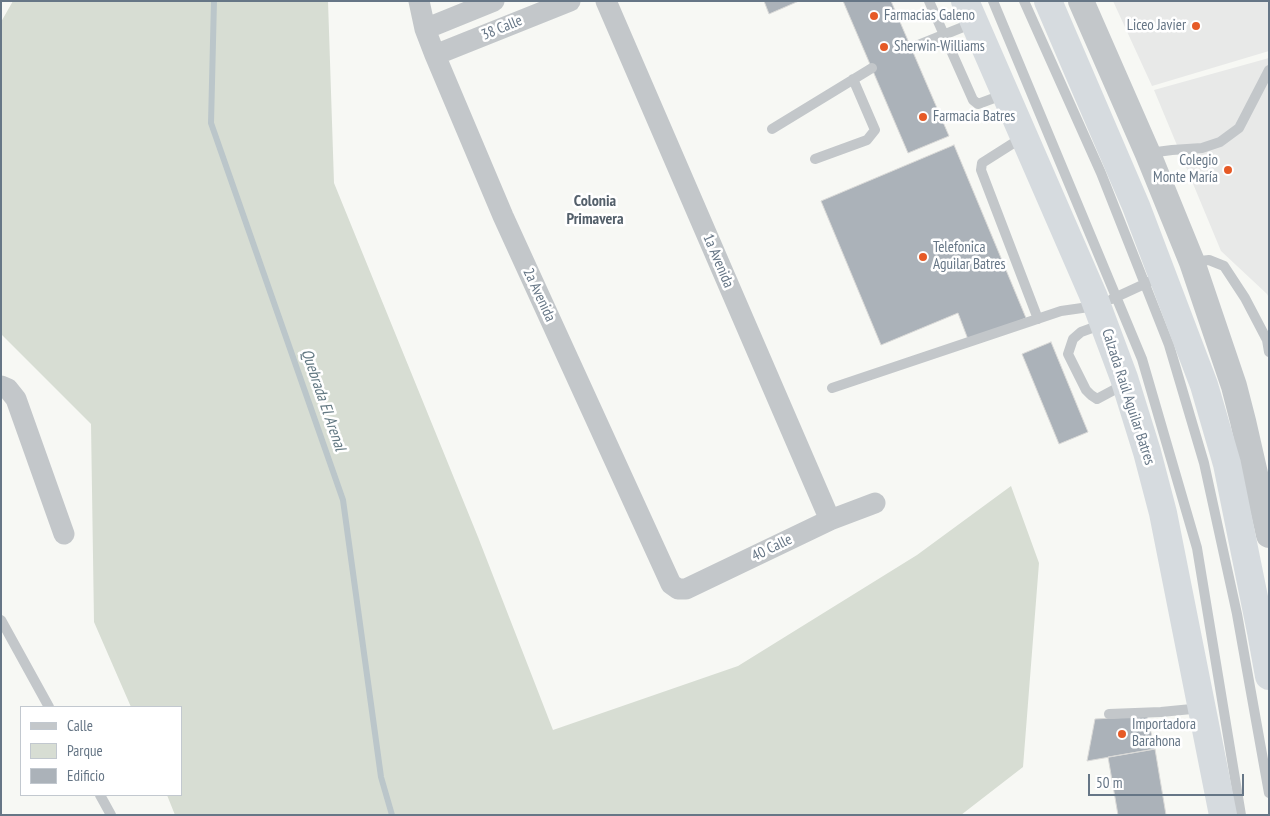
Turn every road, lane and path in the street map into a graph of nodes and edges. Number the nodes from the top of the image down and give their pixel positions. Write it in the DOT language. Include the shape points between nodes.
graph roads {
  1 [pos="419,1"];
  2 [pos="494,1"];
  3 [pos="570,1"];
  4 [pos="606,1"];
  5 [pos="929,1"];
  6 [pos="992,1"];
  7 [pos="1024,1"];
  8 [pos="1048,1"];
  9 [pos="1081,1"];
  10 [pos="969,12"];
  11 [pos="425,29"];
  12 [pos="943,34"];
  13 [pos="911,48"];
  14 [pos="435,55"];
  15 [pos="872,68"];
  16 [pos="1269,70"];
  17 [pos="853,79"];
  18 [pos="1005,94"];
  19 [pos="772,129"];
  20 [pos="1024,136"];
  21 [pos="1148,154"];
  22 [pos="815,159"];
  23 [pos="1192,262"];
  24 [pos="1154,280"];
  25 [pos="1106,309"];
  26 [pos="1038,319"];
  27 [pos="1269,352"];
  28 [pos="1125,384"];
  29 [pos="1,386"];
  30 [pos="832,388"];
  31 [pos="875,502"];
  32 [pos="830,520"];
  33 [pos="64,534"];
  34 [pos="1269,535"];
  35 [pos="671,584"];
  36 [pos="1,620"];
  37 [pos="1269,676"];
  38 [pos="47,706"];
  39 [pos="1203,708"];
  40 [pos="1109,714"];
  41 [pos="1269,793"];
  42 [pos="101,796"];
  43 [pos="111,815"];
  44 [pos="1223,815"];
  45 [pos="1241,815"];
  1 -- 11 [label="street, 2a Avenida"];
  2 -- 11 [label="street, 38 Calle"];
  3 -- 14 [label="street, 38 Calle"];
  4 -- 32 [label="street, 1a Avenida"];
  5 -- 12 [label="lane"];
  6 -- 25 [label="lane"];
  7 -- 24 [label="lane" via="1101,173"];
  8 -- 24 [label="highway" via="1136,206"];
  9 -- 21 [label="street"];
  10 -- 12 [label="lane"];
  10 -- 18 [label="highway, Calzada Raúl Aguilar Batres"];
  11 -- 14 [label="street, 2a Avenida"];
  12 -- 13 [label="lane"];
  12 -- 18 [label="lane" via="973,100 978,104"];
  14 -- 35 [label="street, 2a Avenida" via="503,216"];
  15 -- 17 [label="lane"];
  16 -- 21 [label="lane" via="1239,128 1220,142 1202,148"];
  17 -- 19 [label="lane"];
  17 -- 22 [label="lane" via="875,130 867,140"];
  18 -- 20 [label="highway, Calzada Raúl Aguilar Batres"];
  20 -- 25 [label="highway, Calzada Raúl Aguilar Batres"];
  20 -- 26 [label="lane" via="982,164 981,170"];
  21 -- 23 [label="street"];
  23 -- 27 [label="lane" via="1208,260 1224,266 1267,340"];
  23 -- 34 [label="street" via="1234,386"];
  24 -- 25 [label="lane"];
  24 -- 37 [label="highway" via="1204,385 1227,464"];
  24 -- 41 [label="lane" via="1169,345 1204,463 1237,614"];
  25 -- 26 [label="lane" via="1061,311"];
  25 -- 28 [label="highway, Calzada Raúl Aguilar Batres"];
  25 -- 28 [label="lane" via="1073,339 1068,354 1086,390 1097,399"];
  25 -- 45 [label="lane" via="1142,359 1197,548"];
  26 -- 30 [label="lane"];
  28 -- 39 [label="highway, Calzada Raúl Aguilar Batres" via="1163,513"];
  29 -- 33 [label="street" via="16,399"];
  31 -- 32 [label="street, 40 Calle"];
  32 -- 35 [label="street, 40 Calle" via="686,589 678,589"];
  36 -- 38 [label="lane"];
  39 -- 40 [label="lane"];
  39 -- 44 [label="highway, Calzada Raúl Aguilar Batres"];
  42 -- 43 [label="lane"];
}
